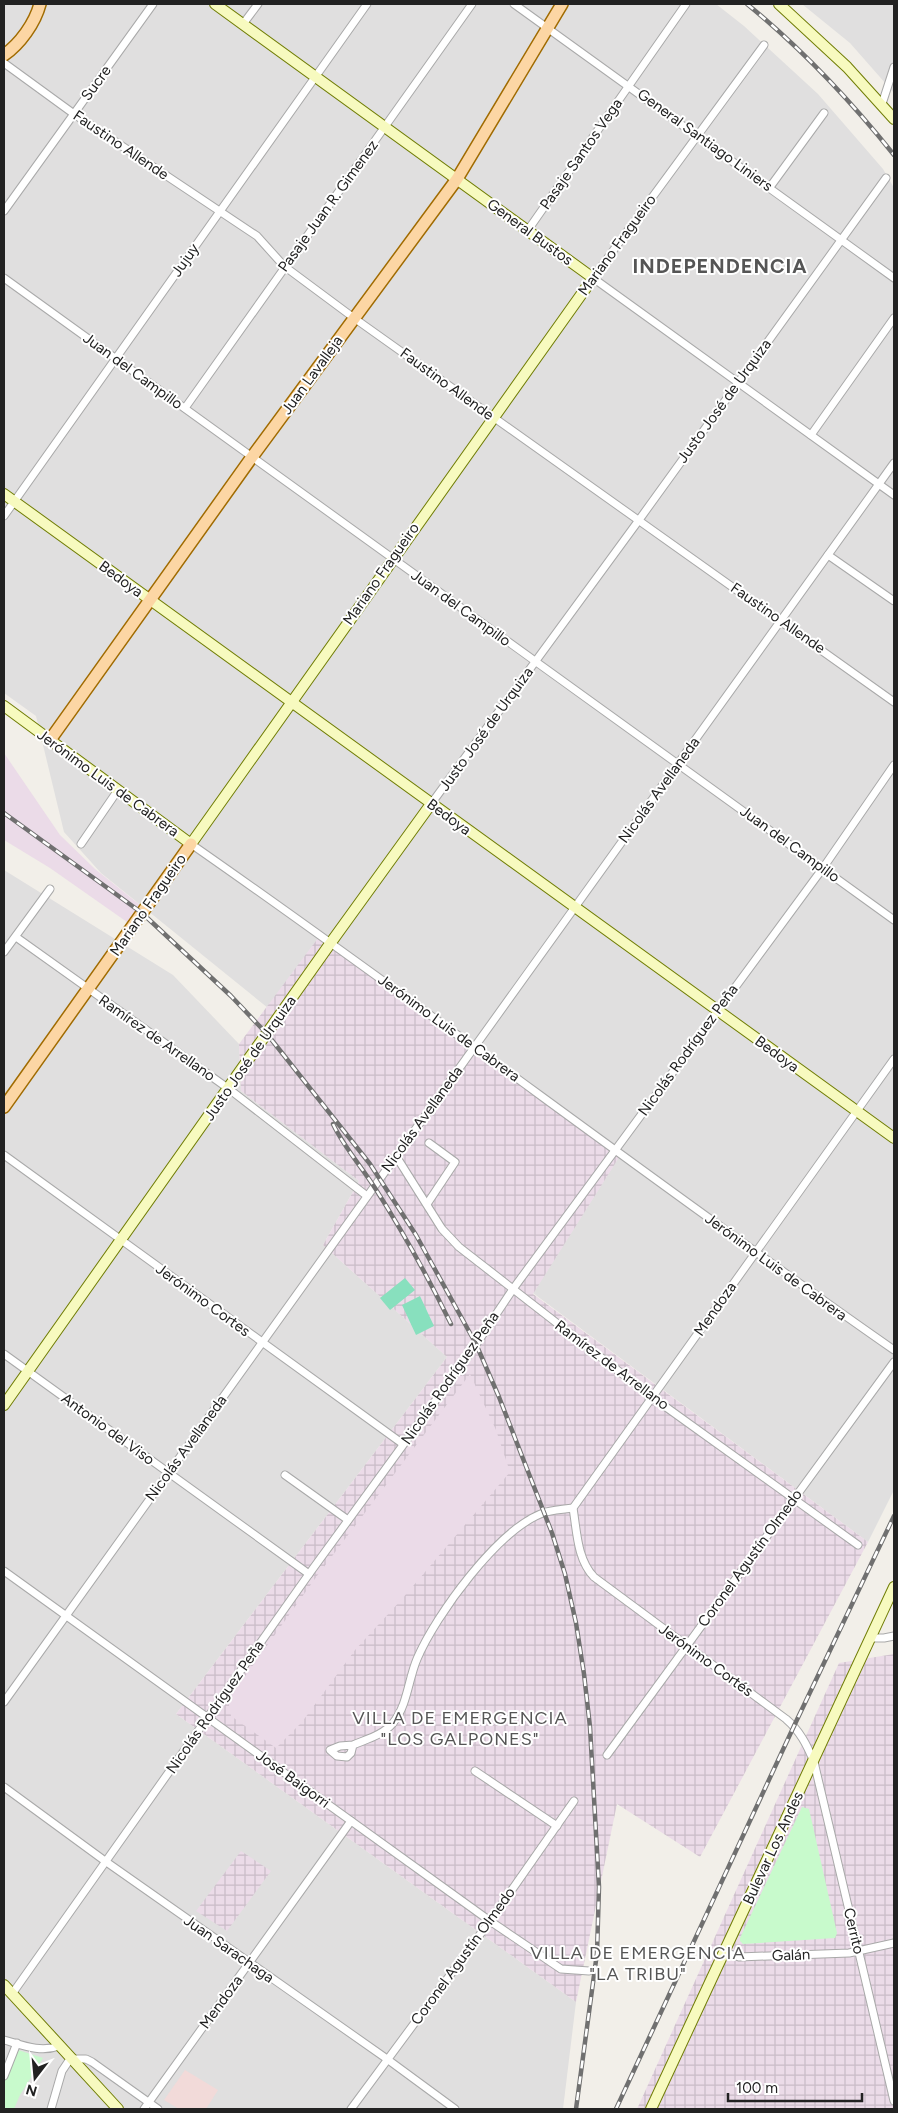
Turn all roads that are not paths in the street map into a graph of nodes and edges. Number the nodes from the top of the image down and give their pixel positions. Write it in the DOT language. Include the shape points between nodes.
graph roads {
  1 [pos="40,4"];
  2 [pos="153,4"];
  3 [pos="215,4"];
  4 [pos="258,4"];
  5 [pos="367,4"];
  6 [pos="472,4"];
  7 [pos="514,4"];
  8 [pos="562,4"];
  9 [pos="686,4"];
  10 [pos="779,4"];
  11 [pos="243,24"];
  12 [pos="548,27"];
  13 [pos="764,45"];
  14 [pos="4,56"];
  15 [pos="4,63"];
  16 [pos="894,66"];
  17 [pos="316,76"];
  18 [pos="629,85"];
  19 [pos="891,89"];
  20 [pos="882,104"];
  21 [pos="824,113"];
  22 [pos="74,114"];
  23 [pos="894,119"];
  24 [pos="384,126"];
  25 [pos="698,135"];
  26 [pos="886,178"];
  27 [pos="457,179"];
  28 [pos="770,187"];
  29 [pos="4,211"];
  30 [pos="219,211"];
  31 [pos="528,230"];
  32 [pos="841,239"];
  33 [pos="284,266"];
  34 [pos="4,278"];
  35 [pos="593,278"];
  36 [pos="894,278"];
  37 [pos="354,318"];
  38 [pos="894,318"];
  39 [pos="116,358"];
  40 [pos="738,382"];
  41 [pos="185,408"];
  42 [pos="495,418"];
  43 [pos="812,435"];
  44 [pos="252,457"];
  45 [pos="894,463"];
  46 [pos="879,484"];
  47 [pos="4,494"];
  48 [pos="894,495"];
  49 [pos="14,502"];
  50 [pos="4,516"];
  51 [pos="640,520"];
  52 [pos="828,555"];
  53 [pos="392,558"];
  54 [pos="150,600"];
  55 [pos="894,601"];
  56 [pos="782,620"];
  57 [pos="535,661"];
  58 [pos="291,702"];
  59 [pos="894,702"];
  60 [pos="4,706"];
  61 [pos="50,740"];
  62 [pos="678,764"];
  63 [pos="894,765"];
  64 [pos="118,790"];
  65 [pos="431,804"];
  66 [pos="81,844"];
  67 [pos="191,844"];
  68 [pos="823,868"];
  69 [pos="50,889"];
  70 [pos="574,907"];
  71 [pos="894,920"];
  72 [pos="16,937"];
  73 [pos="332,941"];
  74 [pos="4,952"];
  75 [pos="88,989"];
  76 [pos="718,1011"];
  77 [pos="474,1047"];
  78 [pos="894,1059"];
  79 [pos="228,1089"];
  80 [pos="4,1107"];
  81 [pos="856,1112"];
  82 [pos="894,1138"];
  83 [pos="429,1143"];
  84 [pos="616,1149"];
  85 [pos="4,1155"];
  86 [pos="396,1156"];
  87 [pos="367,1196"];
  88 [pos="427,1204"];
  89 [pos="121,1240"];
  90 [pos="755,1253"];
  91 [pos="513,1289"];
  92 [pos="262,1342"];
  93 [pos="894,1350"];
  94 [pos="4,1354"];
  95 [pos="894,1362"];
  96 [pos="28,1372"];
  97 [pos="652,1397"];
  98 [pos="4,1405"];
  99 [pos="403,1444"];
  100 [pos="168,1473"];
  101 [pos="285,1475"];
  102 [pos="793,1498"];
  103 [pos="573,1508"];
  104 [pos="348,1520"];
  105 [pos="858,1545"];
  106 [pos="4,1571"];
  107 [pos="309,1574"];
  108 [pos="894,1587"];
  109 [pos="66,1616"];
  110 [pos="894,1636"];
  111 [pos="870,1638"];
  112 [pos="686,1646"];
  113 [pos="4,1702"];
  114 [pos="208,1717"];
  115 [pos="353,1744"];
  116 [pos="607,1755"];
  117 [pos="814,1762"];
  118 [pos="475,1771"];
  119 [pos="4,1787"];
  120 [pos="574,1801"];
  121 [pos="351,1821"];
  122 [pos="557,1826"];
  123 [pos="105,1861"];
  124 [pos="490,1921"];
  125 [pos="894,1943"];
  126 [pos="858,1951"];
  127 [pos="724,1952"];
  128 [pos="249,1963"];
  129 [pos="589,1971"];
  130 [pos="4,1985"];
  131 [pos="12,1994"];
  132 [pos="4,2040"];
  133 [pos="17,2043"];
  134 [pos="59,2046"];
  135 [pos="70,2059"];
  136 [pos="387,2059"];
  137 [pos="4,2076"];
  138 [pos="894,2098"];
  139 [pos="149,2103"];
  140 [pos="51,2109"];
  141 [pos="118,2109"];
  142 [pos="144,2109"];
  143 [pos="158,2109"];
  144 [pos="351,2109"];
  145 [pos="455,2109"];
  146 [pos="651,2109"];
  1 -- 14 [label="main road" via="18,43"];
  2 -- 22 [label="street, Sucre"];
  3 -- 11 [label="main road, General Bustos"];
  4 -- 11 [label="street"];
  5 -- 17 [label="street, Jujuy"];
  6 -- 24 [label="street, Pasaje Juan R. Gimenez"];
  7 -- 12 [label="street, General Santiago Liniers"];
  8 -- 12 [label="main road, Juan Lavalleja"];
  9 -- 18 [label="street, Pasaje Santos Vega"];
  10 -- 20 [label="main road"];
  11 -- 17 [label="main road, General Bustos"];
  12 -- 18 [label="street, General Santiago Liniers"];
  12 -- 27 [label="main road, Juan Lavalleja"];
  13 -- 25 [label="street, Mariano Fragueiro"];
  15 -- 22 [label="street, Faustino Allende"];
  16 -- 19 [label="street"];
  17 -- 24 [label="main road, General Bustos"];
  17 -- 30 [label="street, Jujuy"];
  18 -- 25 [label="street, General Santiago Liniers"];
  18 -- 31 [label="street, Pasaje Santos Vega"];
  19 -- 20 [label="street"];
  20 -- 23 [label="main road"];
  21 -- 28 [label="street"];
  22 -- 29 [label="street, Sucre"];
  22 -- 30 [label="street, Faustino Allende"];
  24 -- 27 [label="main road, General Bustos"];
  24 -- 33 [label="street, Pasaje Juan R. Gimenez"];
  25 -- 28 [label="street, General Santiago Liniers"];
  25 -- 35 [label="street, Mariano Fragueiro"];
  26 -- 32 [label="street, Justo José de Urquiza"];
  27 -- 31 [label="main road, General Bustos"];
  27 -- 37 [label="main road, Juan Lavalleja"];
  28 -- 32 [label="street, General Santiago Liniers"];
  30 -- 33 [label="street, Faustino Allende" via="257,236"];
  30 -- 39 [label="street, Jujuy"];
  31 -- 35 [label="main road, General Bustos"];
  32 -- 36 [label="street, General Santiago Liniers"];
  32 -- 40 [label="street, Justo José de Urquiza"];
  33 -- 37 [label="street, Faustino Allende"];
  33 -- 41 [label="street, Pasaje Juan R. Gimenez"];
  34 -- 39 [label="street, Juan del Campillo"];
  35 -- 40 [label="street, General Bustos"];
  35 -- 42 [label="main road, Mariano Fragueiro"];
  37 -- 42 [label="street, Faustino Allende"];
  37 -- 44 [label="main road, Juan Lavalleja"];
  38 -- 43 [label="street"];
  39 -- 41 [label="street, Juan del Campillo"];
  39 -- 49 [label="street, Jujuy"];
  40 -- 43 [label="street, General Bustos"];
  40 -- 51 [label="street, Justo José de Urquiza"];
  41 -- 44 [label="street, Juan del Campillo"];
  42 -- 51 [label="street, Faustino Allende"];
  42 -- 53 [label="main road, Mariano Fragueiro"];
  43 -- 46 [label="street, General Bustos"];
  44 -- 53 [label="street, Juan del Campillo"];
  44 -- 54 [label="main road, Juan Lavalleja"];
  45 -- 46 [label="street, Nicolás Avellaneda"];
  46 -- 48 [label="street, General Bustos"];
  46 -- 52 [label="street, Nicolás Avellaneda"];
  47 -- 49 [label="main road, Bedoya"];
  49 -- 50 [label="street, Jujuy"];
  49 -- 54 [label="main road, Bedoya"];
  51 -- 56 [label="street, Faustino Allende"];
  51 -- 57 [label="street, Justo José de Urquiza"];
  52 -- 55 [label="street"];
  52 -- 56 [label="street, Nicolás Avellaneda"];
  53 -- 57 [label="street, Juan del Campillo"];
  53 -- 58 [label="main road, Mariano Fragueiro"];
  54 -- 58 [label="main road, Bedoya"];
  54 -- 61 [label="main road, Juan Lavalleja"];
  56 -- 59 [label="street, Faustino Allende"];
  56 -- 62 [label="street, Nicolás Avellaneda"];
  57 -- 62 [label="street, Juan del Campillo"];
  57 -- 65 [label="street, Justo José de Urquiza"];
  58 -- 65 [label="main road, Bedoya"];
  58 -- 67 [label="main road, Mariano Fragueiro"];
  60 -- 61 [label="main road, Jerónimo Luis de Cabrera"];
  61 -- 64 [label="main road, Jerónimo Luis de Cabrera"];
  62 -- 68 [label="street, Juan del Campillo"];
  62 -- 70 [label="street, Nicolás Avellaneda"];
  63 -- 68 [label="street, Nicolás Rodríguez Peña"];
  64 -- 66 [label="street"];
  64 -- 67 [label="main road, Jerónimo Luis de Cabrera"];
  65 -- 70 [label="main road, Bedoya"];
  65 -- 73 [label="main road, Justo José de Urquiza"];
  67 -- 73 [label="street, Jerónimo Luis de Cabrera"];
  67 -- 75 [label="main road, Mariano Fragueiro"];
  68 -- 71 [label="street, Juan del Campillo"];
  68 -- 76 [label="street, Nicolás Rodríguez Peña"];
  69 -- 72 [label="street"];
  70 -- 76 [label="main road, Bedoya"];
  70 -- 77 [label="street, Nicolás Avellaneda"];
  72 -- 74 [label="street"];
  72 -- 75 [label="street, Ramírez de Arrellano"];
  73 -- 77 [label="street, Jerónimo Luis de Cabrera"];
  73 -- 79 [label="main road, Justo José de Urquiza"];
  75 -- 79 [label="street, Ramírez de Arrellano"];
  75 -- 80 [label="main road, Mariano Fragueiro"];
  76 -- 81 [label="main road, Bedoya"];
  76 -- 84 [label="street, Nicolás Rodríguez Peña"];
  77 -- 84 [label="street, Jerónimo Luis de Cabrera"];
  77 -- 86 [label="street, Nicolás Avellaneda"];
  78 -- 81 [label="street, Mendoza"];
  79 -- 87 [label="street, Ramírez de Arrellano"];
  79 -- 89 [label="main road, Justo José de Urquiza"];
  81 -- 82 [label="main road, Bedoya"];
  81 -- 90 [label="street, Mendoza"];
  83 -- 88 [label="street" via="455,1162"];
  84 -- 90 [label="street, Jerónimo Luis de Cabrera"];
  84 -- 91 [label="street, Nicolás Rodríguez Peña"];
  85 -- 89 [label="street, Jerónimo Cortes"];
  86 -- 87 [label="street, Nicolás Avellaneda"];
  86 -- 88 [label="street, Ramírez de Arrellano"];
  87 -- 92 [label="street, Nicolás Avellaneda"];
  88 -- 91 [label="street, Ramírez de Arrellano" via="448,1238"];
  89 -- 92 [label="street, Jerónimo Cortes"];
  89 -- 96 [label="main road, Justo José de Urquiza"];
  90 -- 93 [label="street, Jerónimo Luis de Cabrera"];
  90 -- 97 [label="street, Mendoza"];
  91 -- 97 [label="street, Ramírez de Arrellano"];
  91 -- 99 [label="street, Nicolás Rodríguez Peña"];
  92 -- 99 [label="street, Jerónimo Cortes"];
  92 -- 100 [label="street, Nicolás Avellaneda"];
  94 -- 96 [label="street, Antonio del Viso"];
  95 -- 102 [label="street, Coronel Agustín Olmedo"];
  96 -- 98 [label="main road, Justo José de Urquiza"];
  96 -- 100 [label="street, Antonio del Viso"];
  97 -- 102 [label="street, Ramírez de Arrellano"];
  97 -- 103 [label="street, Mendoza"];
  99 -- 104 [label="street, Nicolás Rodríguez Peña"];
  100 -- 107 [label="street, Antonio del Viso"];
  100 -- 109 [label="street, Nicolás Avellaneda"];
  101 -- 104 [label="street"];
  102 -- 105 [label="street, Ramírez de Arrellano"];
  102 -- 112 [label="street, Coronel Agustín Olmedo"];
  103 -- 112 [label="street, Jerónimo Cortés" via="586,1569"];
  103 -- 115 [label="street" via="544,1512 520,1527 465,1581 430,1632 416,1661 404,1706 393,1723 384,1732"];
  104 -- 107 [label="street, Nicolás Rodríguez Peña"];
  106 -- 109 [label="street, José Baigorri"];
  107 -- 114 [label="street, Nicolás Rodríguez Peña"];
  108 -- 111 [label="main road, Bulevar Los Andes"];
  109 -- 113 [label="street, Nicolás Avellaneda"];
  109 -- 114 [label="street, José Baigorri"];
  110 -- 111 [label="street"];
  111 -- 117 [label="main road, Bulevar Los Andes"];
  112 -- 116 [label="street, Coronel Agustín Olmedo"];
  112 -- 117 [label="street, Jerónimo Cortés" via="794,1726"];
  114 -- 121 [label="street, José Baigorri"];
  114 -- 123 [label="street, Nicolás Rodríguez Peña"];
  117 -- 126 [label="street, Cerrito"];
  117 -- 127 [label="main road, Bulevar Los Andes"];
  118 -- 122 [label="street"];
  119 -- 123 [label="street, Juan Sarachaga"];
  120 -- 122 [label="street, Coronel Agustín Olmedo"];
  121 -- 124 [label="street, José Baigorri"];
  121 -- 128 [label="street, Mendoza"];
  122 -- 124 [label="street, Coronel Agustín Olmedo"];
  123 -- 128 [label="street, Juan Sarachaga"];
  123 -- 131 [label="street, Nicolás Rodríguez Peña"];
  124 -- 129 [label="street, José Baigorri" via="561,1969"];
  124 -- 136 [label="street, Coronel Agustín Olmedo"];
  125 -- 126 [label="street, Galán"];
  126 -- 127 [label="street, Galán" via="739,1957"];
  126 -- 138 [label="street, Cerrito"];
  127 -- 146 [label="main road, Bulevar Los Andes"];
  128 -- 136 [label="street, Juan Sarachaga"];
  128 -- 139 [label="street, Mendoza"];
  130 -- 131 [label="main road"];
  131 -- 134 [label="main road"];
  132 -- 133 [label="street"];
  133 -- 134 [label="street" via="40,2050"];
  133 -- 137 [label="street"];
  134 -- 135 [label="main road"];
  135 -- 139 [label="street" via="92,2062"];
  135 -- 140 [label="street" via="62,2071"];
  135 -- 141 [label="main road"];
  136 -- 144 [label="street, Coronel Agustín Olmedo"];
  136 -- 145 [label="street, Juan Sarachaga"];
  139 -- 142 [label="street, Mendoza"];
  139 -- 143 [label="street"];
}
